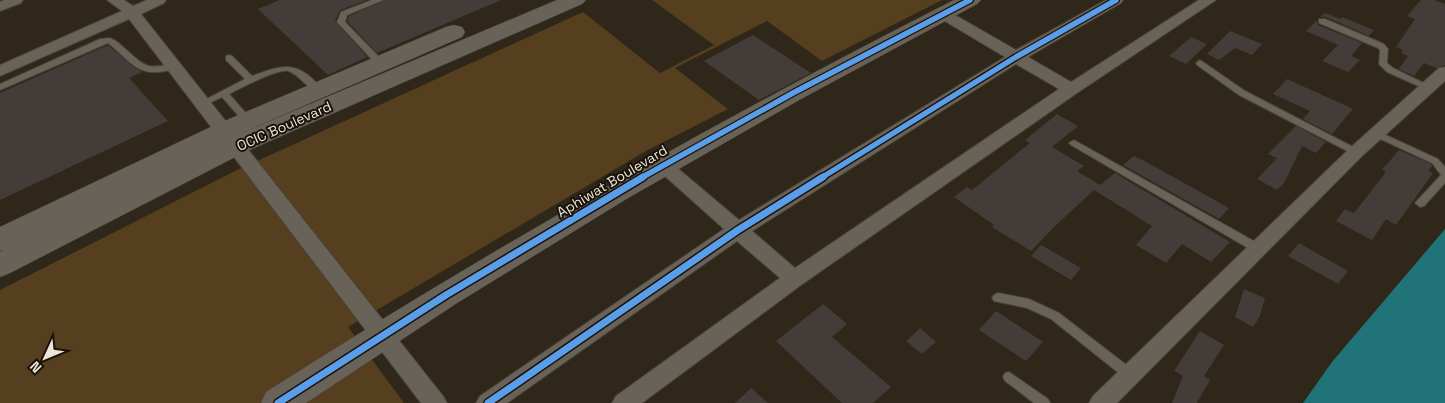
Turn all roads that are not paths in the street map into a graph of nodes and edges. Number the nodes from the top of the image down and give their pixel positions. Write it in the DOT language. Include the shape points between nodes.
graph roads {
  1 [pos="16,0"];
  2 [pos="114,0"];
  3 [pos="159,0"];
  4 [pos="378,0"];
  5 [pos="529,0"];
  6 [pos="575,0"];
  7 [pos="970,0"];
  8 [pos="1116,0"];
  9 [pos="1209,0"];
  10 [pos="0,6"];
  11 [pos="131,11"];
  12 [pos="943,14"];
  13 [pos="1322,21"];
  14 [pos="1016,57"];
  15 [pos="229,58"];
  16 [pos="380,63"];
  17 [pos="1200,63"];
  18 [pos="174,66"];
  19 [pos="0,70"];
  20 [pos="1445,72"];
  21 [pos="251,80"];
  22 [pos="0,87"];
  23 [pos="1428,87"];
  24 [pos="318,89"];
  25 [pos="1071,89"];
  26 [pos="223,93"];
  27 [pos="202,103"];
  28 [pos="247,120"];
  29 [pos="1377,134"];
  30 [pos="230,139"];
  31 [pos="1074,143"];
  32 [pos="1356,152"];
  33 [pos="663,165"];
  34 [pos="1445,176"];
  35 [pos="1420,203"];
  36 [pos="738,230"];
  37 [pos="0,240"];
  38 [pos="1257,248"];
  39 [pos="0,265"];
  40 [pos="794,279"];
  41 [pos="998,298"];
  42 [pos="381,334"];
  43 [pos="1129,374"];
  44 [pos="1009,377"];
  45 [pos="278,403"];
  46 [pos="435,403"];
  47 [pos="488,403"];
  48 [pos="624,403"];
  49 [pos="1044,403"];
  50 [pos="1101,403"];
  1 -- 10 [label="street"];
  2 -- 11 [label="street"];
  3 -- 11 [label="street"];
  4 -- 16 [label="lane" via="344,14 341,22"];
  5 -- 16 [label="street, OCIC Boulevard"];
  6 -- 30 [label="street, OCIC Boulevard"];
  7 -- 12 [label="street, Aphiwat Boulevard"];
  8 -- 14 [label="street"];
  9 -- 25 [label="street"];
  11 -- 18 [label="street"];
  11 -- 19 [label="street"];
  12 -- 14 [label="street"];
  12 -- 33 [label="street, Aphiwat Boulevard"];
  13 -- 23 [label="lane" via="1381,46 1384,49 1383,64"];
  14 -- 25 [label="street"];
  14 -- 36 [label="street"];
  15 -- 21 [label="lane"];
  16 -- 24 [label="street, OCIC Boulevard"];
  17 -- 32 [label="lane" via="1242,93"];
  18 -- 22 [label="lane" via="154,72 145,70 110,40 103,40"];
  18 -- 27 [label="street"];
  20 -- 23 [label="street"];
  21 -- 24 [label="lane" via="282,68 291,68"];
  21 -- 26 [label="lane"];
  23 -- 29 [label="street"];
  24 -- 28 [label="street, OCIC Boulevard"];
  25 -- 40 [label="street"];
  26 -- 27 [label="lane"];
  26 -- 28 [label="lane"];
  27 -- 30 [label="street"];
  28 -- 30 [label="street, OCIC Boulevard"];
  29 -- 32 [label="street"];
  29 -- 34 [label="lane" via="1435,161"];
  30 -- 37 [label="street, OCIC Boulevard"];
  30 -- 39 [label="street, OCIC Boulevard"];
  30 -- 42 [label="street"];
  31 -- 38 [label="lane"];
  32 -- 38 [label="street"];
  33 -- 36 [label="street"];
  33 -- 42 [label="street, Aphiwat Boulevard"];
  34 -- 35 [label="lane"];
  36 -- 40 [label="street"];
  36 -- 47 [label="street"];
  38 -- 43 [label="street"];
  40 -- 48 [label="street"];
  41 -- 43 [label="lane" via="1029,304 1055,316"];
  42 -- 45 [label="street, Aphiwat Boulevard"];
  42 -- 46 [label="street"];
  43 -- 50 [label="street"];
  44 -- 49 [label="lane"];
}
